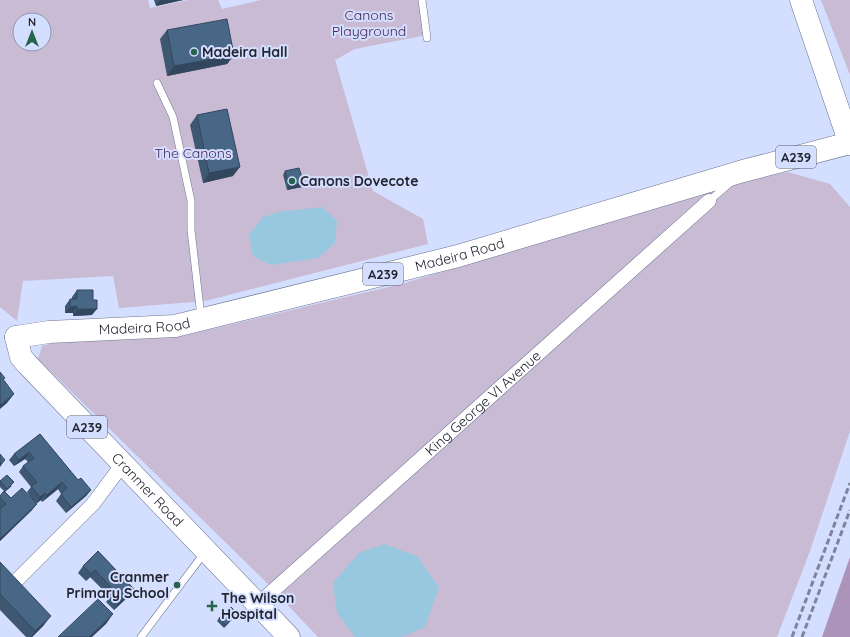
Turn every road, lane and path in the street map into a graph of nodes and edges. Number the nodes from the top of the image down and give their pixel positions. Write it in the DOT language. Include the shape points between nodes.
graph roads {
  1 [pos="422,0"];
  2 [pos="802,0"];
  3 [pos="427,38"];
  4 [pos="157,83"];
  5 [pos="850,144"];
  6 [pos="743,171"];
  7 [pos="709,201"];
  8 [pos="202,319"];
  9 [pos="8,333"];
  10 [pos="122,465"];
  11 [pos="205,551"];
  12 [pos="17,580"];
  13 [pos="257,605"];
  14 [pos="141,637"];
  15 [pos="289,637"];
  1 -- 3 [label="lane"];
  2 -- 5 [label="main road"];
  4 -- 8 [label="lane" via="173,117 191,201 191,230"];
  5 -- 6 [label="main road, Madeira Road / A239"];
  6 -- 7 [label="lane"];
  6 -- 8 [label="main road, Madeira Road / A239" via="458,256"];
  7 -- 13 [label="street, King George VI Avenue"];
  8 -- 9 [label="main road, Madeira Road / A239" via="175,326"];
  9 -- 10 [label="main road, Cranmer Road / A239" via="27,364"];
  10 -- 11 [label="main road, Cranmer Road / A239"];
  10 -- 12 [label="street" via="93,504"];
  11 -- 13 [label="main road, Cranmer Road / A239"];
  11 -- 14 [label="lane"];
  13 -- 15 [label="main road, Cranmer Road / A239"];
}
